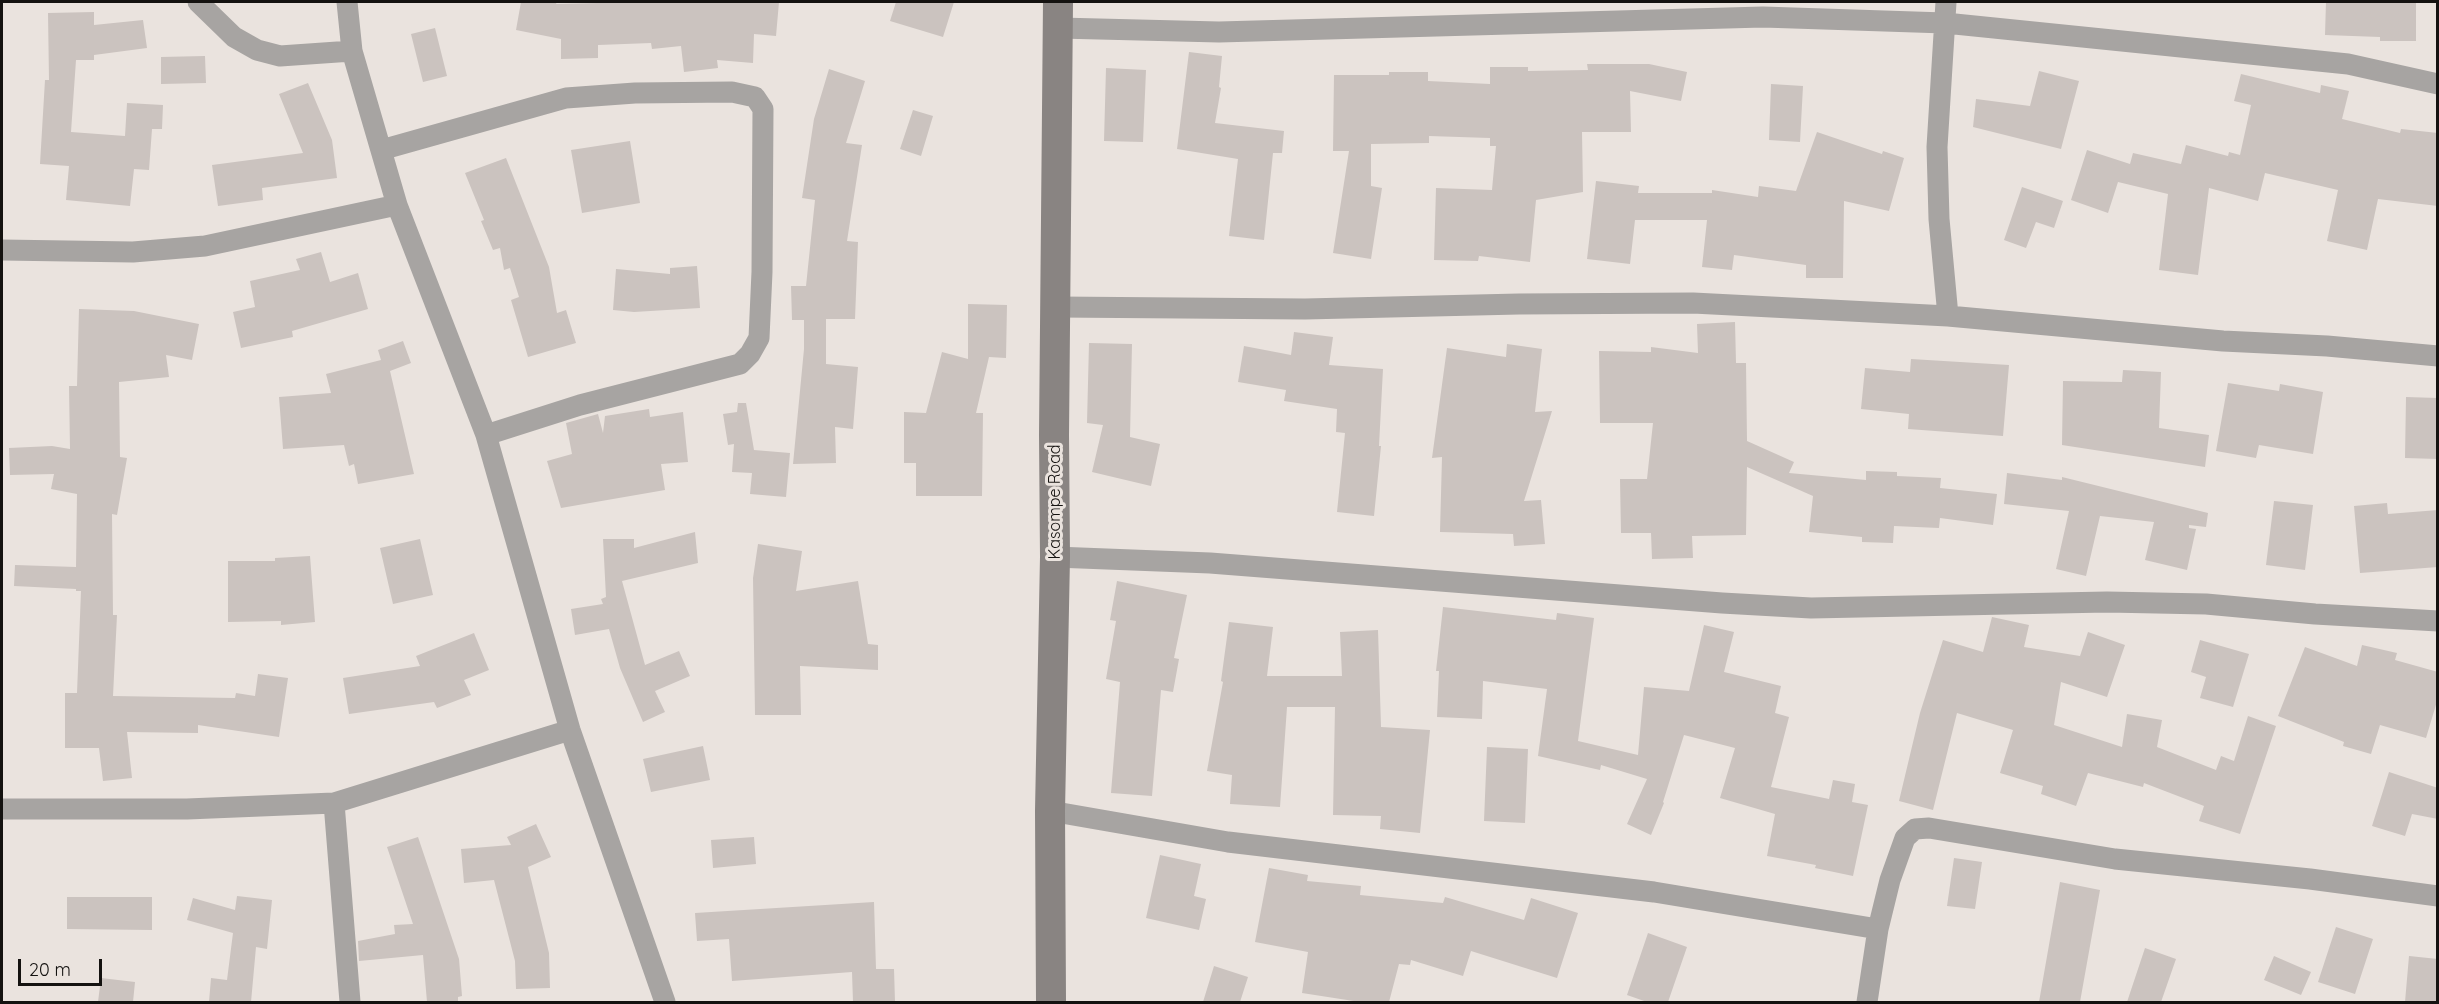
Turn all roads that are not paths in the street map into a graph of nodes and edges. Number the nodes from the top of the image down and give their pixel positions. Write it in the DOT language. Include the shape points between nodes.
graph roads {
  1 [pos="198,2"];
  2 [pos="347,2"];
  3 [pos="1946,2"];
  4 [pos="1058,15"];
  5 [pos="1945,23"];
  6 [pos="352,51"];
  7 [pos="2438,84"];
  8 [pos="381,150"];
  9 [pos="397,205"];
  10 [pos="2,250"];
  11 [pos="1057,307"];
  12 [pos="1948,316"];
  13 [pos="2438,356"];
  14 [pos="486,435"];
  15 [pos="1055,557"];
  16 [pos="2438,621"];
  17 [pos="570,730"];
  18 [pos="334,803"];
  19 [pos="2,809"];
  20 [pos="1050,811"];
  21 [pos="2438,896"];
  22 [pos="1878,929"];
  23 [pos="350,1002"];
  24 [pos="664,1002"];
  25 [pos="1051,1002"];
  26 [pos="1867,1002"];
  1 -- 6 [label="street" via="234,37 257,50 280,56"];
  2 -- 6 [label="street"];
  3 -- 5 [label="street"];
  4 -- 5 [label="street" via="1240,32 1763,17"];
  4 -- 11 [label="street, Kasompe Road"];
  5 -- 7 [label="street" via="2348,64"];
  5 -- 12 [label="street" via="1937,147"];
  6 -- 8 [label="street"];
  8 -- 9 [label="street"];
  8 -- 14 [label="street" via="566,98 732,92 755,97 763,109 759,338 750,354 740,364 580,405"];
  9 -- 10 [label="street" via="205,246 133,252"];
  9 -- 14 [label="street"];
  11 -- 12 [label="street" via="1305,309 1693,303"];
  11 -- 15 [label="street, Kasompe Road"];
  12 -- 13 [label="street"];
  14 -- 17 [label="street"];
  15 -- 16 [label="street" via="1210,563 1811,608 2107,602 2206,604"];
  15 -- 20 [label="street, Kasompe Road"];
  17 -- 18 [label="street"];
  17 -- 24 [label="street"];
  18 -- 19 [label="street" via="187,809"];
  18 -- 23 [label="street"];
  20 -- 22 [label="street" via="1228,842 1654,892"];
  20 -- 25 [label="street, Kasompe Road"];
  21 -- 22 [label="street" via="2115,859 1929,828 1915,829 1905,838"];
  22 -- 26 [label="street"];
}
